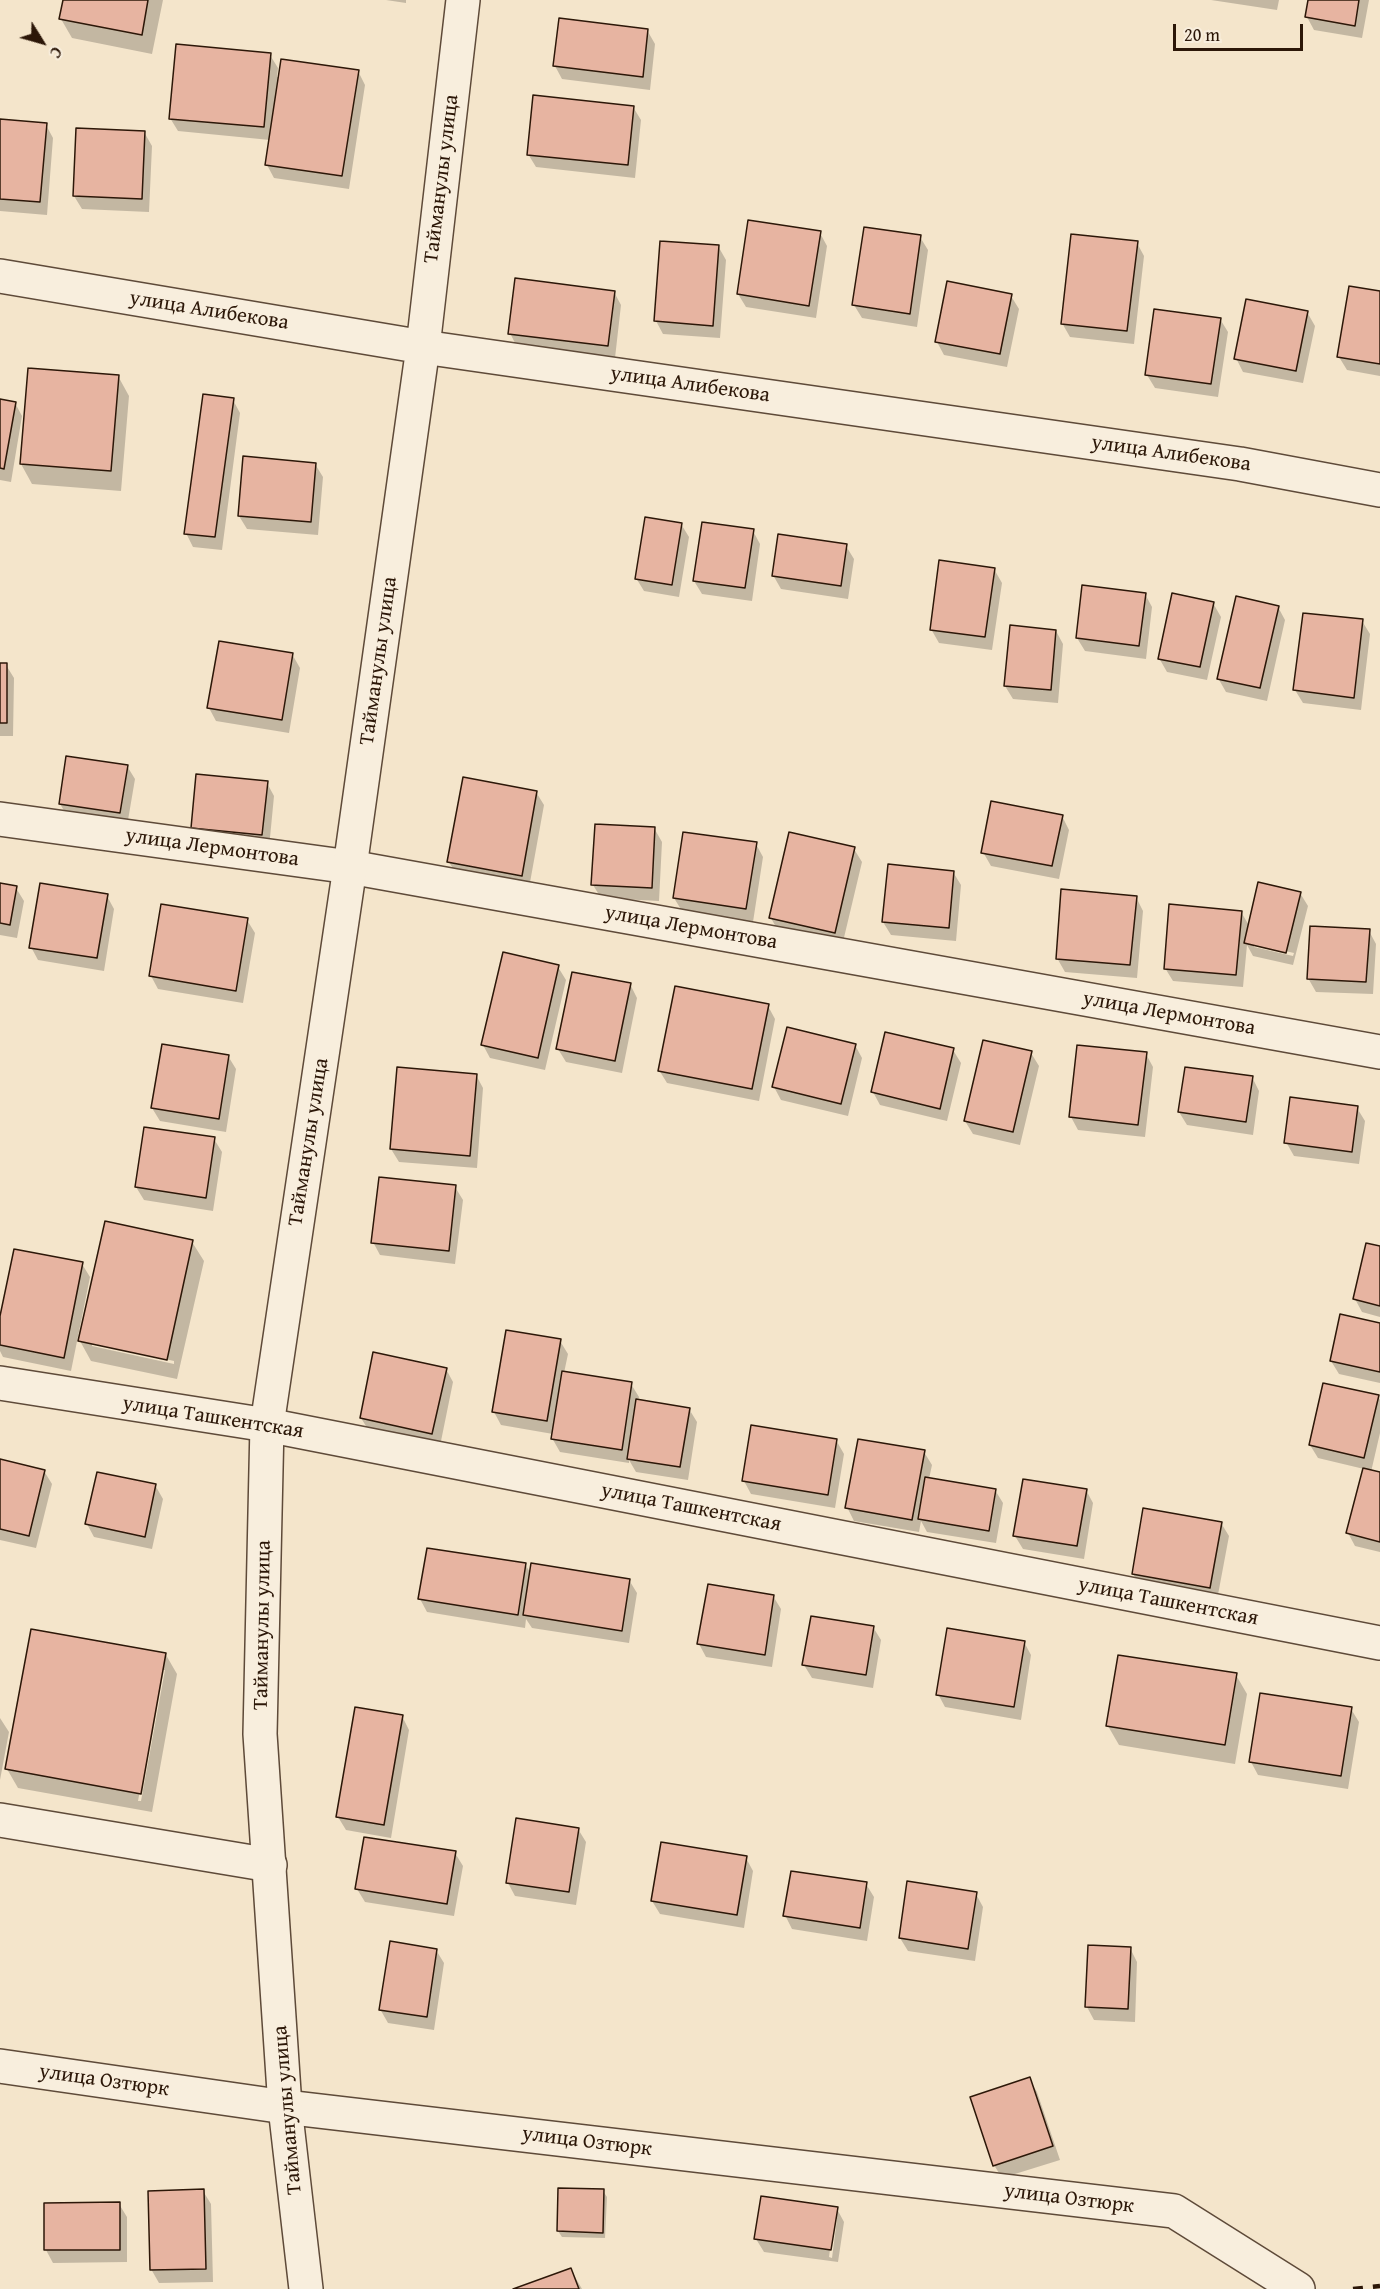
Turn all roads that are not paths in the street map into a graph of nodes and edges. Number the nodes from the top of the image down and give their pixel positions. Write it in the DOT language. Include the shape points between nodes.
graph roads {
  1 [pos="463,0"];
  2 [pos="0,276"];
  3 [pos="423,346"];
  4 [pos="1380,490"];
  5 [pos="0,819"];
  6 [pos="350,867"];
  7 [pos="1380,1052"];
  8 [pos="0,1383"];
  9 [pos="267,1425"];
  10 [pos="1380,1643"];
  11 [pos="0,1820"];
  12 [pos="270,1865"];
  13 [pos="0,2066"];
  14 [pos="285,2107"];
  15 [pos="306,2289"];
  16 [pos="1298,2289"];
  1 -- 3 [label="street, Тайманулы улица"];
  2 -- 3 [label="street, улица Алибекова"];
  3 -- 4 [label="street, улица Алибекова" via="1240,464"];
  3 -- 6 [label="street, Тайманулы улица"];
  5 -- 6 [label="street, улица Лермонтова"];
  6 -- 7 [label="street, улица Лермонтова"];
  6 -- 9 [label="street, Тайманулы улица"];
  8 -- 9 [label="street, улица Ташкентская"];
  9 -- 10 [label="street, улица Ташкентская"];
  9 -- 12 [label="street, Тайманулы улица" via="260,1734"];
  11 -- 12 [label="street"];
  12 -- 14 [label="street, Тайманулы улица"];
  13 -- 14 [label="street, улица Озтюрк"];
  14 -- 15 [label="street, Тайманулы улица"];
  14 -- 16 [label="street, улица Озтюрк" via="1174,2211"];
}
